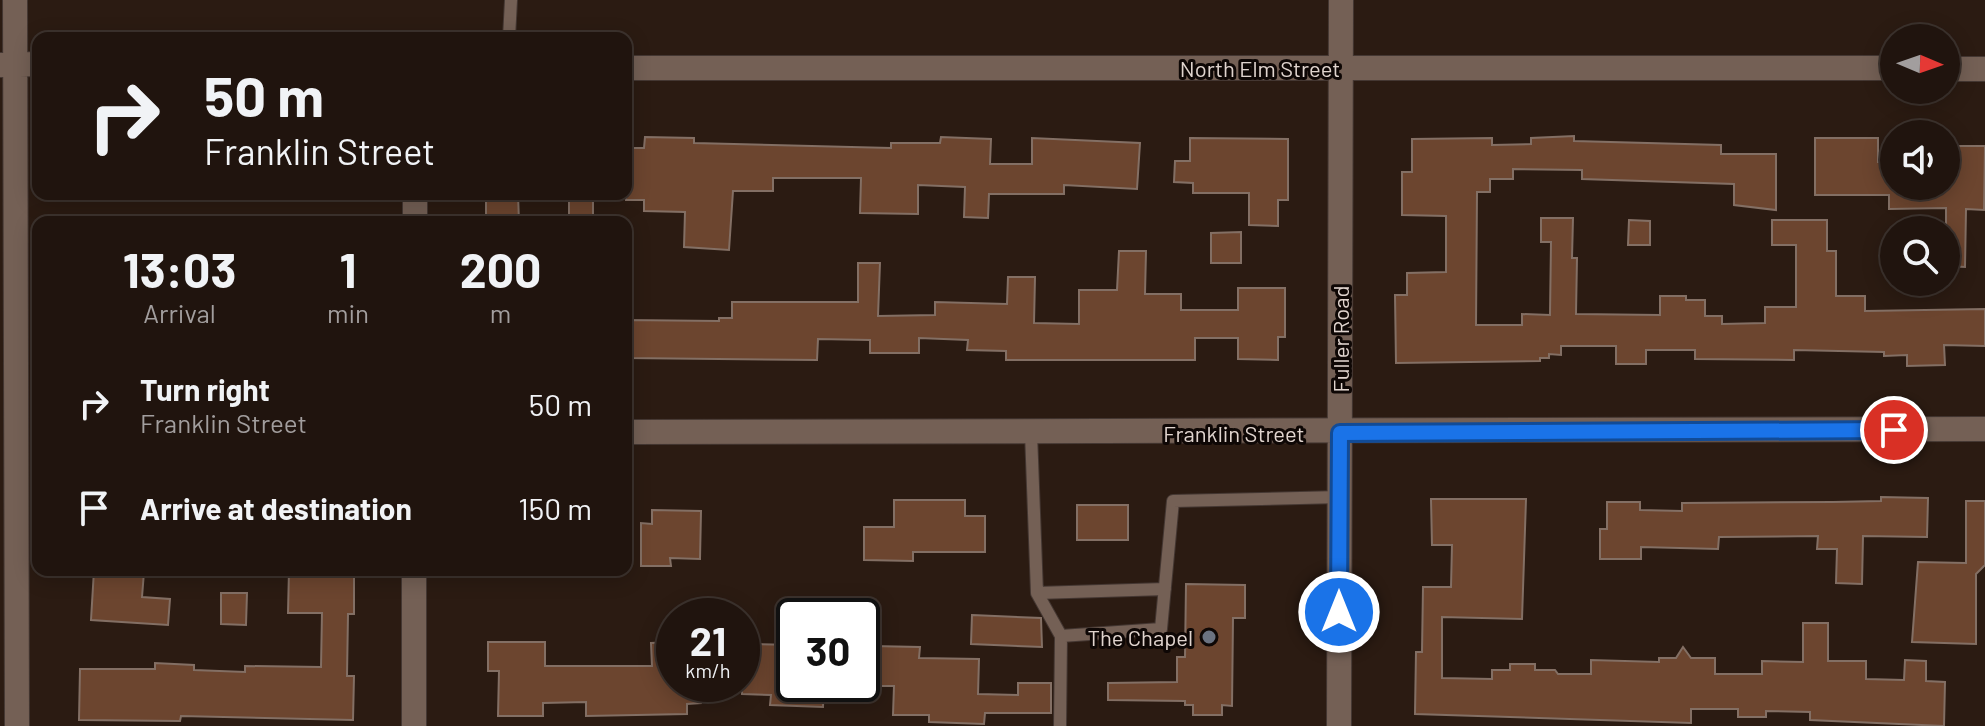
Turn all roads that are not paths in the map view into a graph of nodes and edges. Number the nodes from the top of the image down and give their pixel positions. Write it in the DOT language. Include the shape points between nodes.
graph roads {
  1 [pos="15,0"];
  2 [pos="511,0"];
  3 [pos="1341,0"];
  4 [pos="509,32"];
  5 [pos="17,64"];
  6 [pos="632,68"];
  7 [pos="1340,68"];
  8 [pos="1880,68"];
  9 [pos="1960,69"];
  10 [pos="1985,69"];
  11 [pos="1985,429"];
  12 [pos="632,432"];
  13 [pos="1031,433"];
  14 [pos="1340,433"];
  15 [pos="1340,497"];
  16 [pos="414,576"];
  17 [pos="1165,589"];
  18 [pos="1037,593"];
  19 [pos="1061,636"];
  20 [pos="17,726"];
  21 [pos="414,726"];
  22 [pos="1060,726"];
  23 [pos="1339,726"];
  1 -- 5 [label="street"];
  2 -- 4 [label="lane"];
  3 -- 7 [label="street, Fuller Road"];
  5 -- 20 [label="street"];
  6 -- 7 [label="street, North Elm Street"];
  7 -- 8 [label="street, North Elm Street"];
  7 -- 14 [label="street, Fuller Road"];
  9 -- 10 [label="street"];
  11 -- 14 [label="street, Franklin Street"];
  12 -- 13 [label="street, Franklin Street"];
  13 -- 14 [label="street, Franklin Street"];
  13 -- 18 [label="lane"];
  14 -- 15 [label="street, Fuller Road"];
  15 -- 17 [label="lane" via="1173,501"];
  15 -- 23 [label="street, Fuller Road"];
  16 -- 21 [label="street"];
  17 -- 18 [label="lane"];
  17 -- 19 [label="lane" via="1161,629"];
  18 -- 19 [label="lane"];
  19 -- 22 [label="lane"];
}
